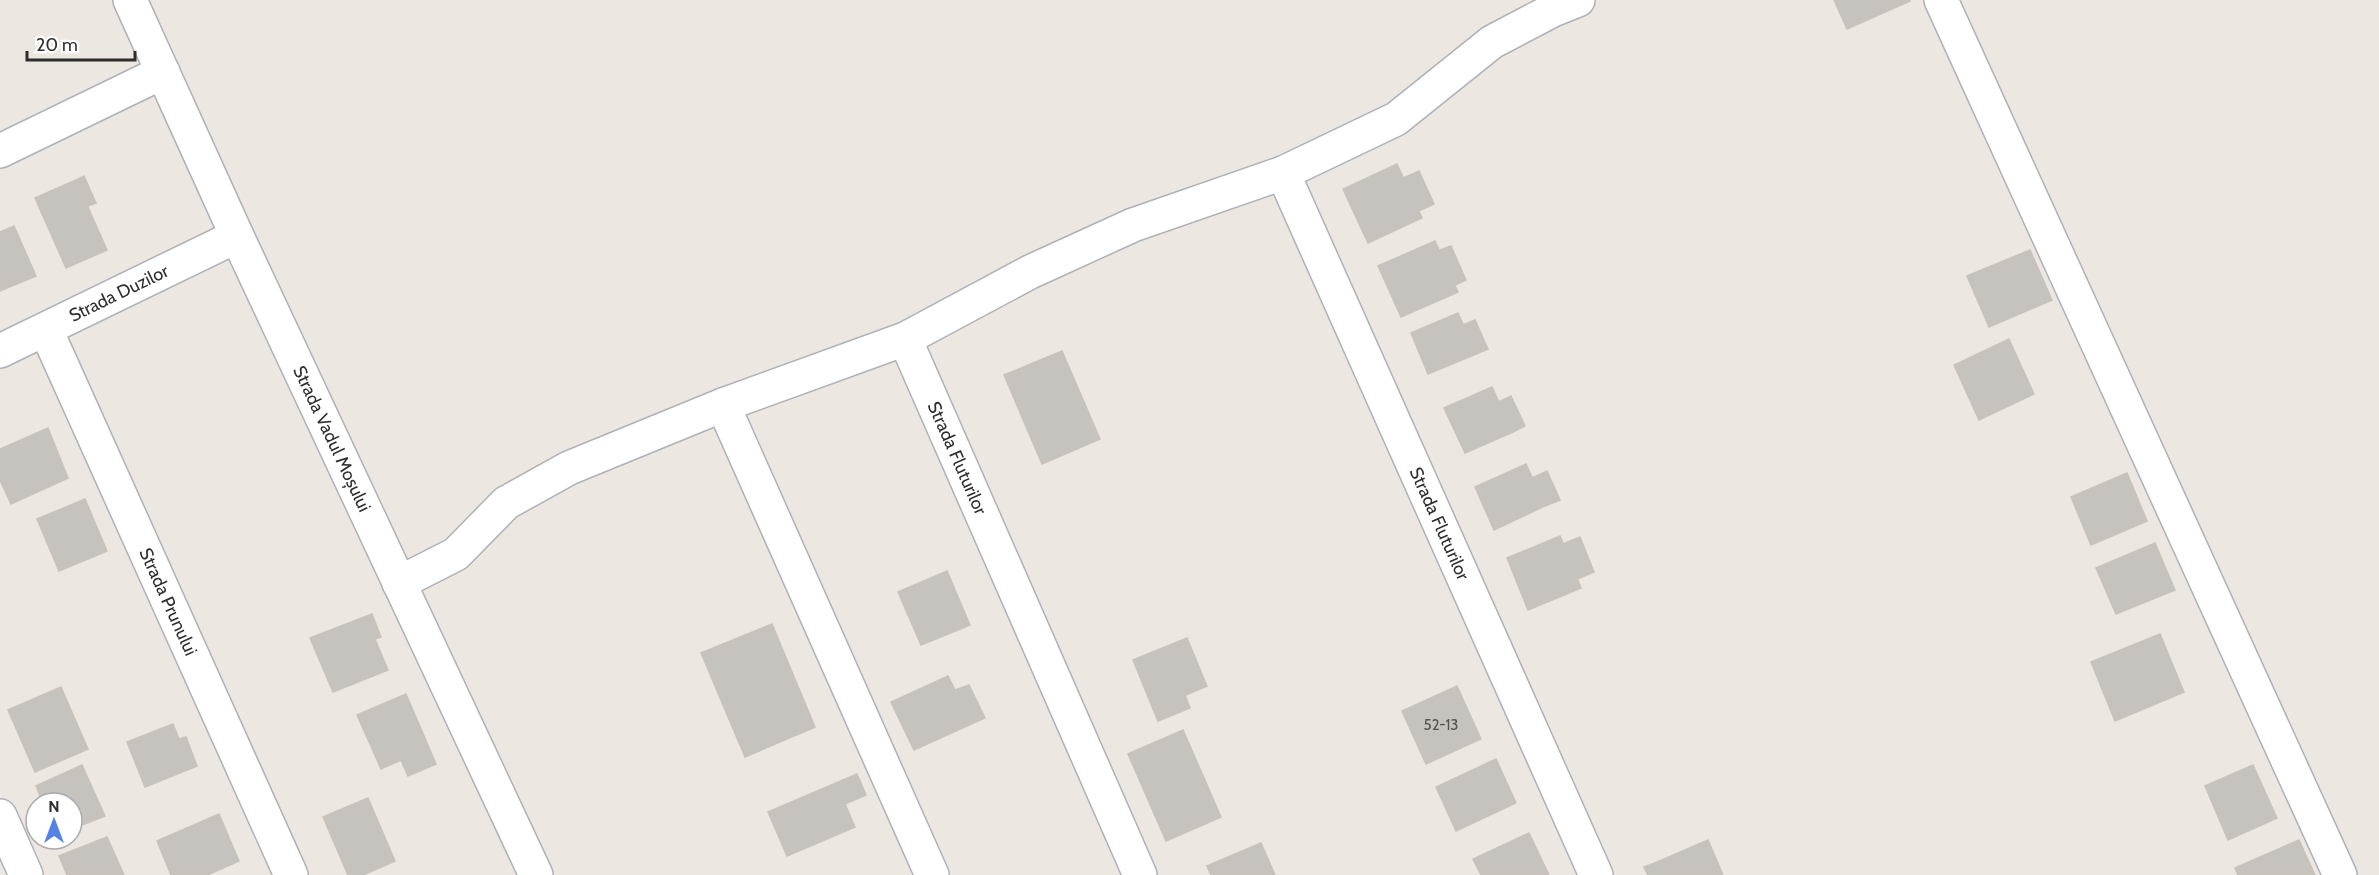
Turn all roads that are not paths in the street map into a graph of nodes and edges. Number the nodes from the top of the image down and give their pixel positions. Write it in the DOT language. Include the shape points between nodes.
graph roads {
  1 [pos="130,0"];
  2 [pos="1578,0"];
  3 [pos="1941,0"];
  4 [pos="163,72"];
  5 [pos="0,151"];
  6 [pos="1283,173"];
  7 [pos="237,236"];
  8 [pos="46,330"];
  9 [pos="905,339"];
  10 [pos="0,351"];
  11 [pos="723,405"];
  12 [pos="399,583"];
  13 [pos="0,816"];
  14 [pos="26,875"];
  15 [pos="291,875"];
  16 [pos="536,875"];
  17 [pos="932,875"];
  18 [pos="1140,875"];
  19 [pos="1596,875"];
  20 [pos="2340,875"];
  1 -- 4 [label="street, Strada Vadul Moșului"];
  2 -- 6 [label="street" via="1492,42 1396,119"];
  3 -- 20 [label="street"];
  4 -- 5 [label="street"];
  4 -- 7 [label="street, Strada Vadul Moșului"];
  6 -- 9 [label="street" via="1085,245"];
  6 -- 19 [label="street, Strada Fluturilor"];
  7 -- 8 [label="street, Strada Duzilor"];
  7 -- 12 [label="street, Strada Vadul Moșului"];
  8 -- 10 [label="street, Strada Duzilor"];
  8 -- 15 [label="street, Strada Prunului"];
  9 -- 11 [label="street"];
  9 -- 18 [label="street, Strada Fluturilor"];
  11 -- 12 [label="street" via="569,468 506,503 456,554"];
  11 -- 17 [label="street"];
  12 -- 16 [label="street, Strada Vadul Moșului"];
  13 -- 14 [label="street"];
}
